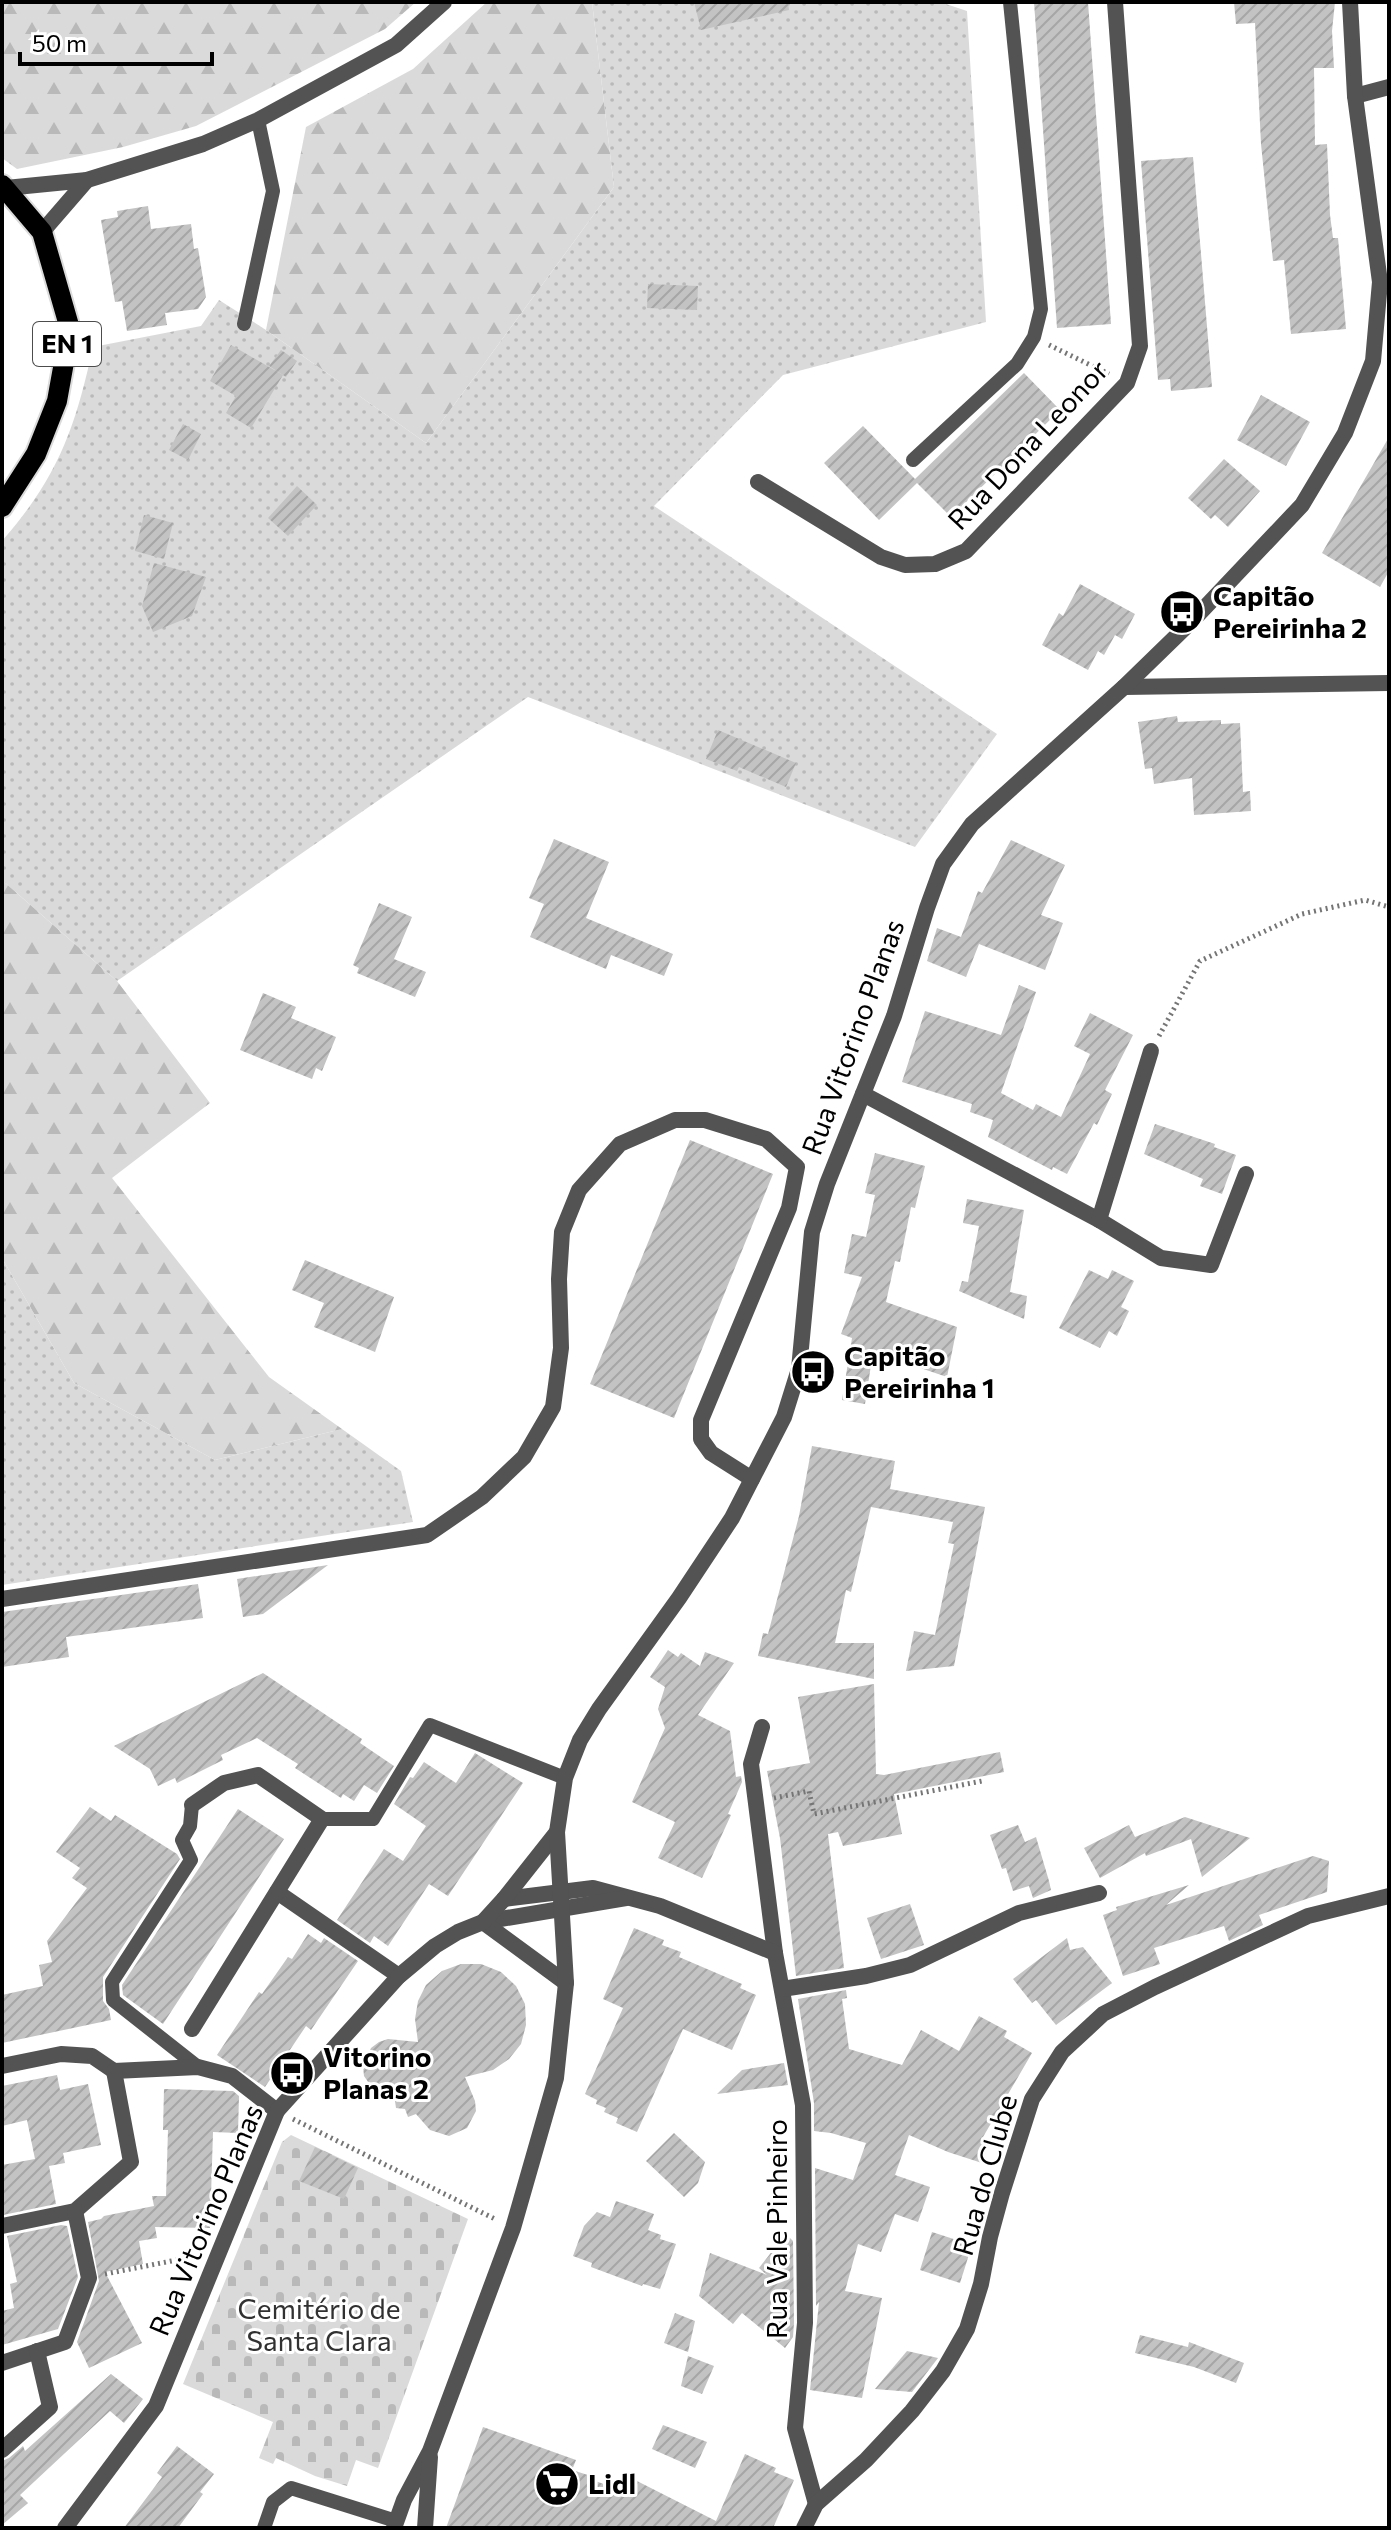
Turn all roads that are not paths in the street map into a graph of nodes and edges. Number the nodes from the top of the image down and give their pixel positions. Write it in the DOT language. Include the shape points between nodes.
graph roads {
  1 [pos="444,2"];
  2 [pos="1010,2"];
  3 [pos="1115,2"];
  4 [pos="1350,2"];
  5 [pos="1389,87"];
  6 [pos="1355,96"];
  7 [pos="258,120"];
  8 [pos="87,180"];
  9 [pos="4,186"];
  10 [pos="42,232"];
  11 [pos="244,324"];
  12 [pos="1381,361"];
  13 [pos="913,460"];
  14 [pos="758,482"];
  15 [pos="2,507"];
  16 [pos="1389,683"];
  17 [pos="1124,687"];
  18 [pos="1151,1051"];
  19 [pos="863,1094"];
  20 [pos="1246,1174"];
  21 [pos="1099,1220"];
  22 [pos="752,1479"];
  23 [pos="2,1599"];
  24 [pos="762,1727"];
  25 [pos="565,1778"];
  26 [pos="192,1805"];
  27 [pos="322,1819"];
  28 [pos="557,1832"];
  29 [pos="277,1892"];
  30 [pos="560,1892"];
  31 [pos="1099,1893"];
  32 [pos="1389,1896"];
  33 [pos="627,1898"];
  34 [pos="504,1899"];
  35 [pos="561,1911"];
  36 [pos="483,1922"];
  37 [pos="775,1953"];
  38 [pos="399,1976"];
  39 [pos="566,1983"];
  40 [pos="782,1989"];
  41 [pos="192,2029"];
  42 [pos="2,2066"];
  43 [pos="198,2067"];
  44 [pos="114,2071"];
  45 [pos="277,2111"];
  46 [pos="75,2211"];
  47 [pos="2,2226"];
  48 [pos="37,2351"];
  49 [pos="2,2363"];
  50 [pos="2,2450"];
  51 [pos="430,2451"];
  52 [pos="816,2504"];
  53 [pos="395,2525"];
  54 [pos="65,2528"];
  55 [pos="264,2528"];
  56 [pos="425,2528"];
  57 [pos="804,2528"];
  1 -- 7 [label="street" via="396,45"];
  2 -- 13 [label="lane" via="1041,309 1034,337 1017,364"];
  3 -- 14 [label="street, Rua Dona Leonor" via="1140,346 1127,383 966,551 935,564 905,565 881,557"];
  4 -- 6 [label="street, Rua Vitorino Planas"];
  5 -- 6 [label="street"];
  6 -- 12 [label="street, Rua Vitorino Planas" via="1380,282"];
  7 -- 8 [label="street" via="203,144"];
  7 -- 11 [label="lane" via="273,191"];
  8 -- 9 [label="street"];
  8 -- 10 [label="street"];
  9 -- 10 [label="main road, EN 1"];
  10 -- 15 [label="main road, EN 1" via="70,329 57,401 36,454"];
  12 -- 17 [label="street, Rua Vitorino Planas" via="1302,505"];
  16 -- 17 [label="street"];
  17 -- 19 [label="street, Rua Vitorino Planas" via="972,824 943,864"];
  18 -- 21 [label="street"];
  19 -- 21 [label="street"];
  19 -- 22 [label="street, Rua Vitorino Planas" via="812,1232 799,1369 784,1417"];
  20 -- 21 [label="street" via="1211,1265 1161,1258"];
  22 -- 23 [label="street" via="711,1453 701,1439 701,1420 789,1208 797,1167 766,1139 705,1120 675,1120 620,1144 579,1190 562,1232 561,1348 553,1407 524,1457 482,1497 427,1535"];
  22 -- 25 [label="street, Rua Vitorino Planas" via="679,1598 599,1709"];
  24 -- 37 [label="street, Rua Vale Pinheiro" via="751,1764"];
  25 -- 27 [label="lane" via="430,1725 373,1819"];
  25 -- 28 [label="street, Rua Vitorino Planas"];
  26 -- 27 [label="street" via="224,1783 258,1775"];
  26 -- 43 [label="lane" via="182,1840 191,1860 112,1982 113,2000"];
  27 -- 29 [label="street"];
  28 -- 30 [label="street, Rua Vitorino Planas"];
  28 -- 34 [label="street, Rua Vitorino Planas"];
  29 -- 38 [label="street"];
  29 -- 41 [label="street"];
  30 -- 33 [label="street" via="593,1888"];
  30 -- 34 [label="street"];
  30 -- 35 [label="street, Rua Vitorino Planas"];
  31 -- 40 [label="street" via="1019,1913 910,1965"];
  32 -- 52 [label="street, Rua do Clube" via="1308,1916 1155,1987 1103,2014 1062,2052 1032,2099 967,2329 912,2411"];
  33 -- 35 [label="street"];
  33 -- 37 [label="street"];
  34 -- 36 [label="street, Rua Vitorino Planas"];
  35 -- 36 [label="street"];
  35 -- 39 [label="street, Rua Vitorino Planas"];
  36 -- 38 [label="street, Rua Vitorino Planas" via="435,1946"];
  36 -- 39 [label="street"];
  37 -- 40 [label="street, Rua Vale Pinheiro"];
  38 -- 45 [label="street, Rua Vitorino Planas"];
  39 -- 51 [label="street, Rua Vitorino Planas" via="556,2078 513,2228"];
  40 -- 52 [label="street, Rua Vale Pinheiro" via="803,2105 805,2323 795,2428"];
  42 -- 44 [label="street" via="61,2054 92,2056"];
  43 -- 44 [label="street"];
  43 -- 45 [label="street" via="232,2076"];
  44 -- 46 [label="street" via="131,2162"];
  45 -- 54 [label="street, Rua Vitorino Planas" via="156,2406"];
  46 -- 47 [label="street"];
  46 -- 48 [label="street" via="89,2278 65,2342"];
  48 -- 49 [label="street"];
  48 -- 50 [label="street" via="50,2407"];
  51 -- 53 [label="street"];
  51 -- 56 [label="street"];
  52 -- 57 [label="street, Rua do Clube"];
  53 -- 55 [label="lane" via="291,2488 273,2502"];
}
